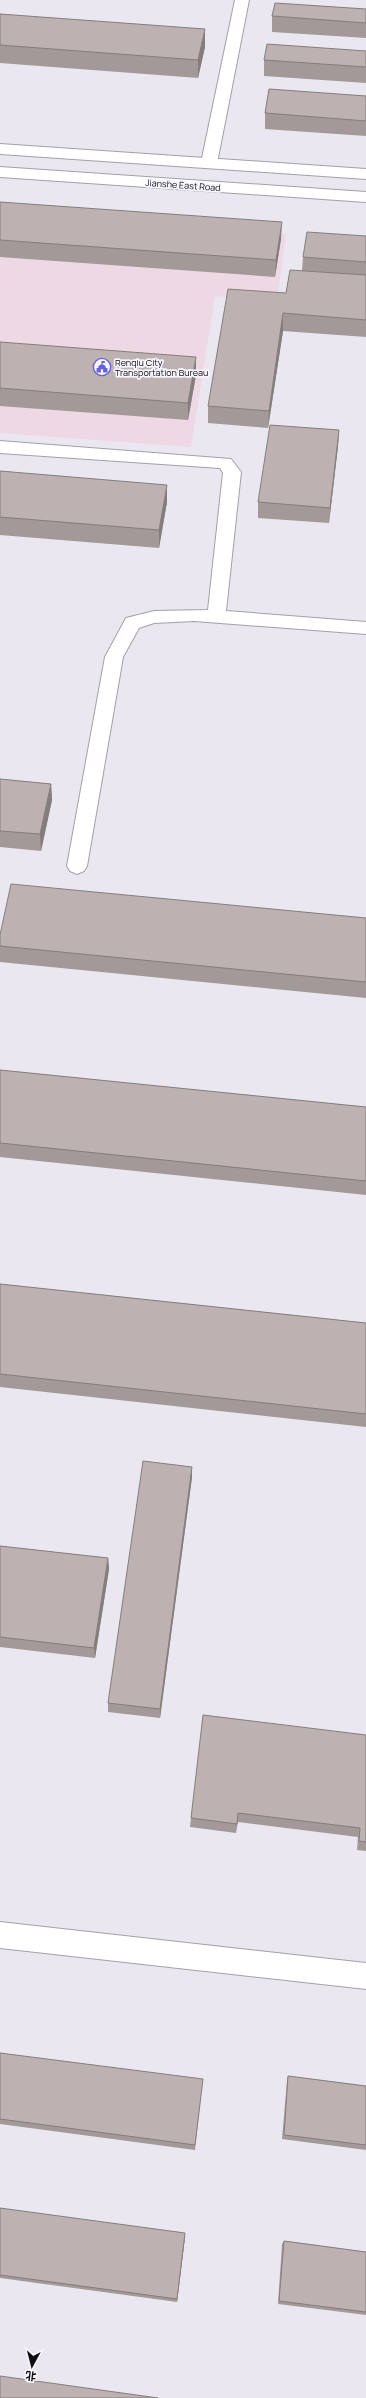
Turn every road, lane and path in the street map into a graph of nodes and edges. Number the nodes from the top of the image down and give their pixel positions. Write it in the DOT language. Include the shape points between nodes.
graph roads {
  1 [pos="242,0"];
  2 [pos="0,149"];
  3 [pos="209,163"];
  4 [pos="0,172"];
  5 [pos="366,174"];
  6 [pos="366,197"];
  7 [pos="0,447"];
  8 [pos="216,616"];
  9 [pos="366,628"];
  10 [pos="77,866"];
  11 [pos="0,1935"];
  12 [pos="366,1976"];
  1 -- 3 [label="main road"];
  2 -- 3 [label="main road"];
  3 -- 5 [label="main road"];
  4 -- 6 [label="main road, Jianshe East Road"];
  7 -- 8 [label="main road" via="225,464 232,472"];
  8 -- 9 [label="main road"];
  8 -- 10 [label="main road" via="154,617 132,623 114,657"];
  11 -- 12 [label="main road"];
}
